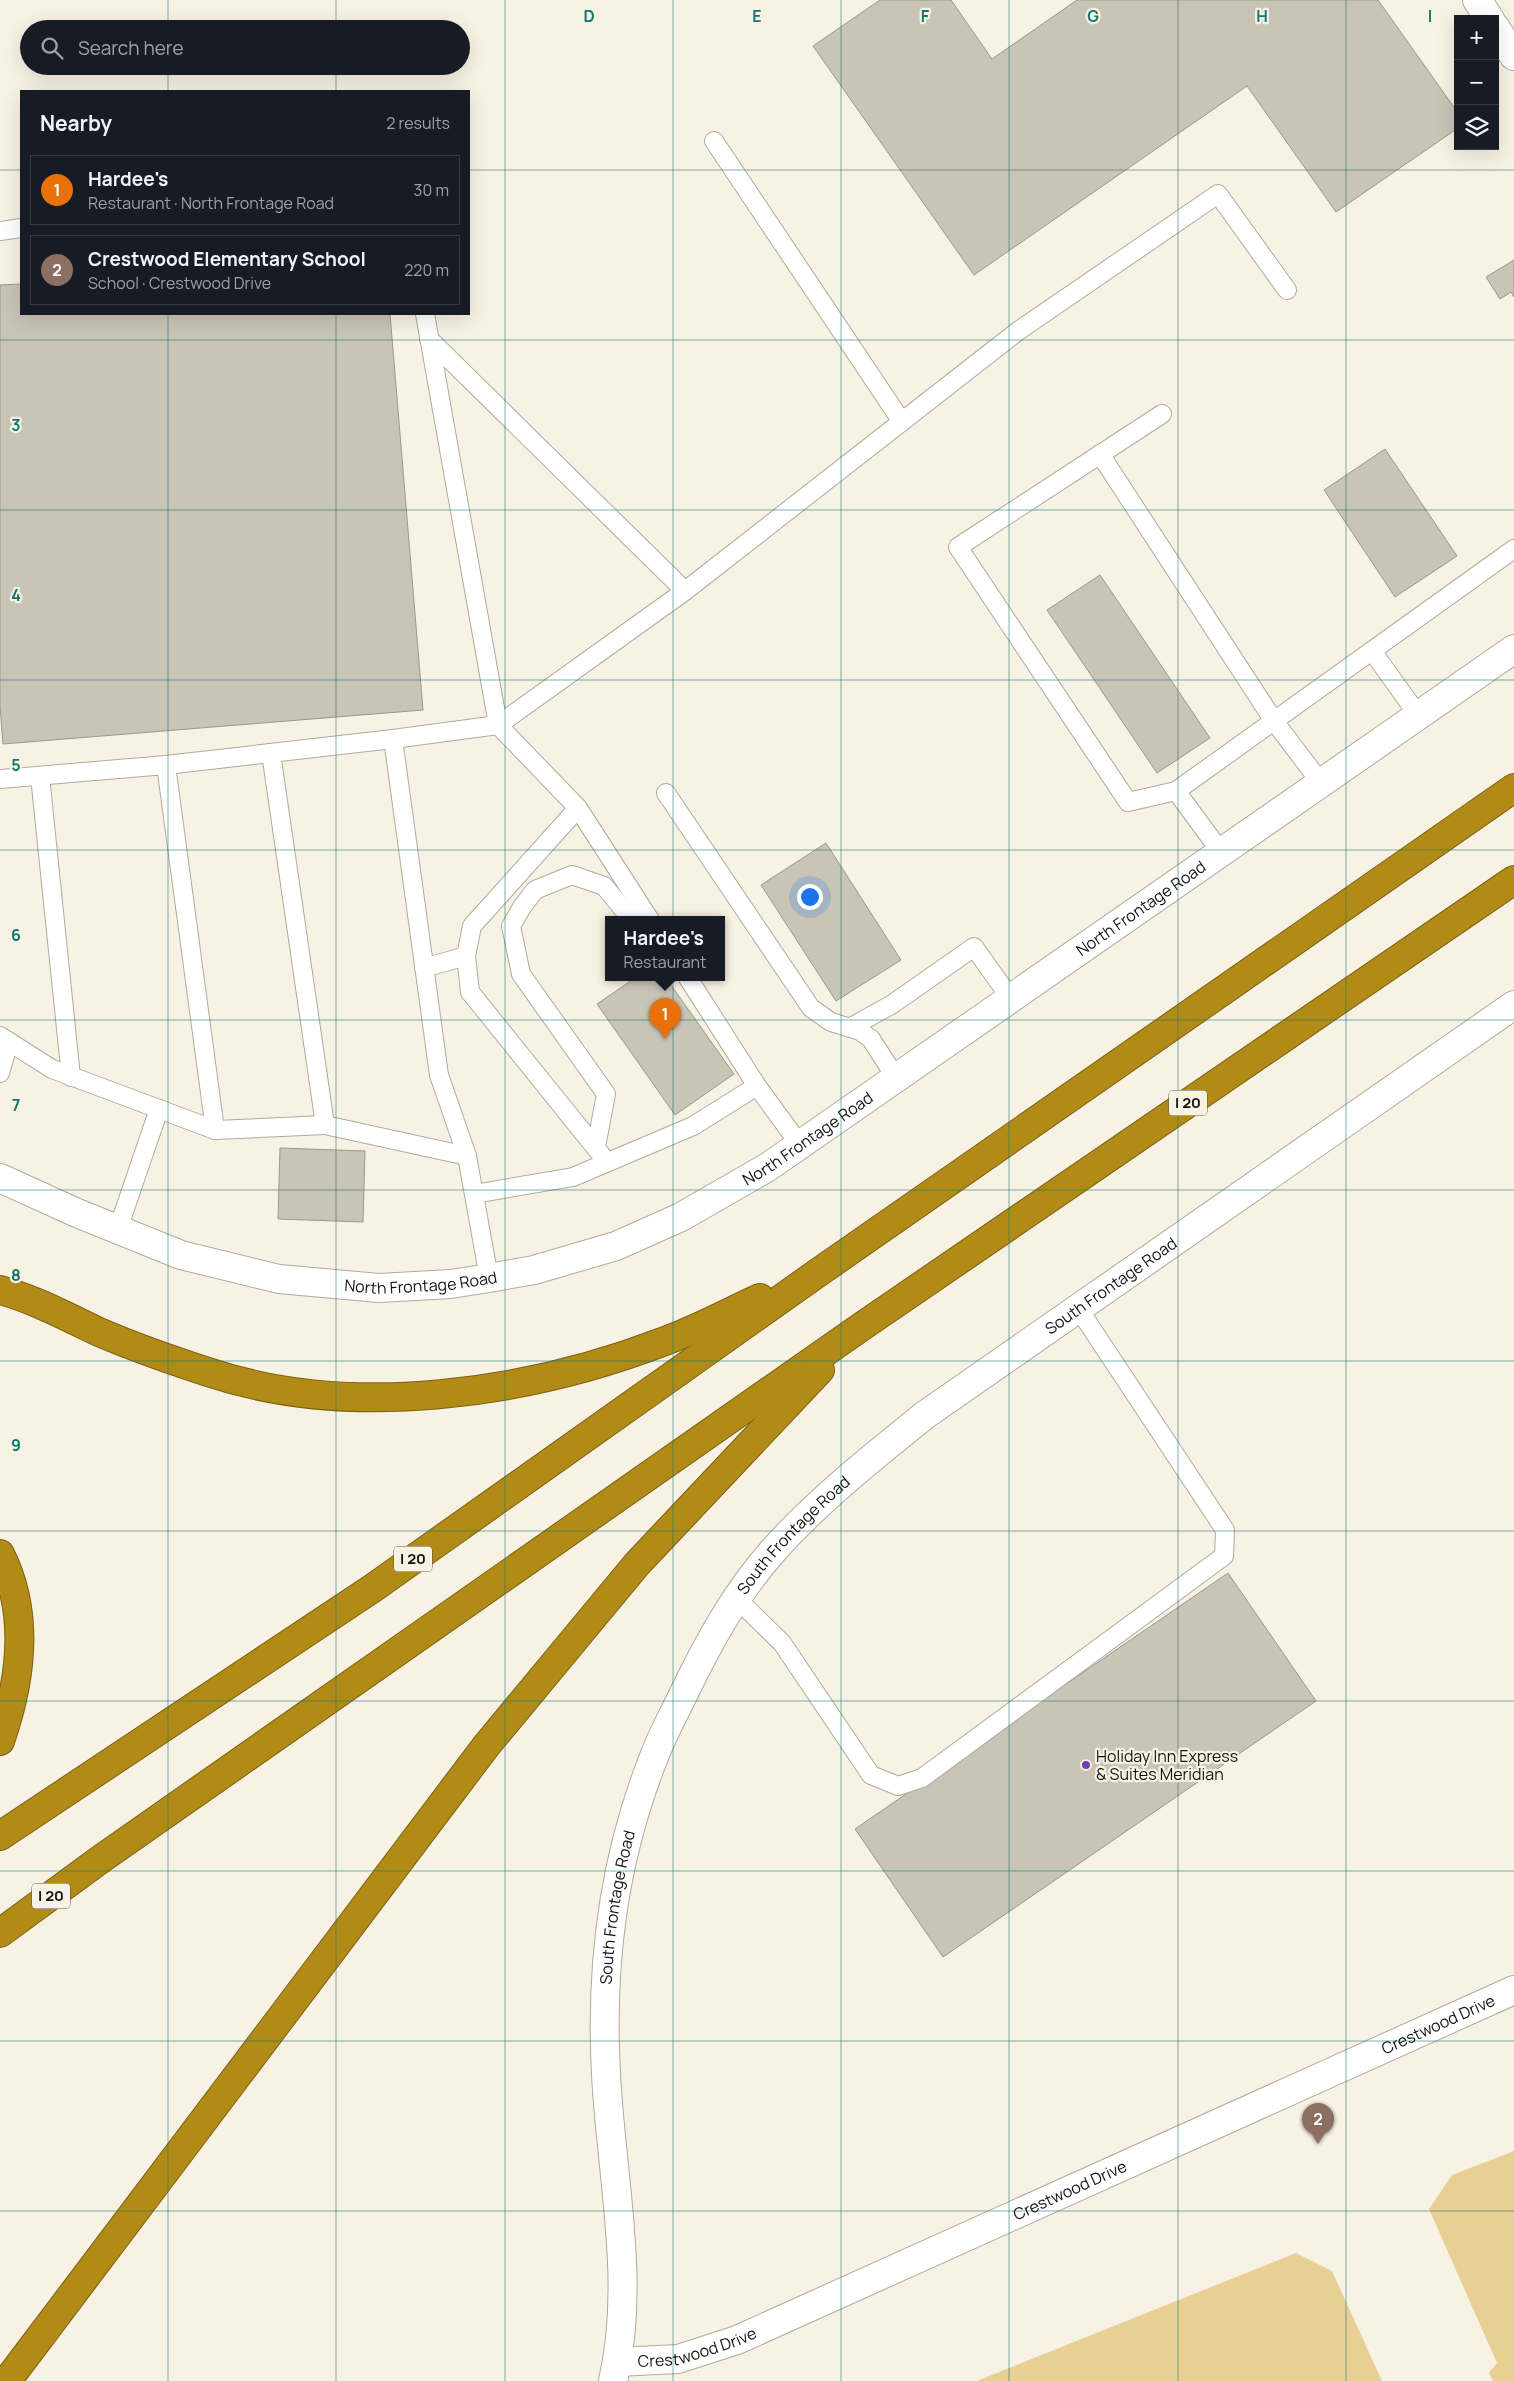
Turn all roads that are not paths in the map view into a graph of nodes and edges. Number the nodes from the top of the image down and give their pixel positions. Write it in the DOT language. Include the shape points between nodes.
graph roads {
  1 [pos="1477,0"];
  2 [pos="1487,15"];
  3 [pos="1499,33"];
  4 [pos="1514,56"];
  5 [pos="714,141"];
  6 [pos="20,228"];
  7 [pos="0,230"];
  8 [pos="1287,290"];
  9 [pos="425,315"];
  10 [pos="429,338"];
  11 [pos="1162,414"];
  12 [pos="902,422"];
  13 [pos="1100,454"];
  14 [pos="1514,549"];
  15 [pos="685,591"];
  16 [pos="1514,648"];
  17 [pos="1372,651"];
  18 [pos="1418,715"];
  19 [pos="1274,721"];
  20 [pos="498,725"];
  21 [pos="394,739"];
  22 [pos="271,753"];
  23 [pos="166,765"];
  24 [pos="40,776"];
  25 [pos="0,779"];
  26 [pos="1321,783"];
  27 [pos="1514,788"];
  28 [pos="1176,791"];
  29 [pos="666,793"];
  30 [pos="578,808"];
  31 [pos="1221,852"];
  32 [pos="1514,880"];
  33 [pos="629,916"];
  34 [pos="647,916"];
  35 [pos="466,956"];
  36 [pos="424,968"];
  37 [pos="690,981"];
  38 [pos="1011,999"];
  39 [pos="1514,1005"];
  40 [pos="851,1027"];
  41 [pos="5,1039"];
  42 [pos="0,1073"];
  43 [pos="71,1077"];
  44 [pos="896,1078"];
  45 [pos="757,1086"];
  46 [pos="159,1109"];
  47 [pos="325,1125"];
  48 [pos="215,1130"];
  49 [pos="800,1145"];
  50 [pos="596,1147"];
  51 [pos="467,1156"];
  52 [pos="607,1162"];
  53 [pos="0,1178"];
  54 [pos="474,1194"];
  55 [pos="118,1229"];
  56 [pos="818,1272"];
  57 [pos="489,1278"];
  58 [pos="0,1290"];
  59 [pos="1078,1308"];
  60 [pos="861,1327"];
  61 [pos="0,1554"];
  62 [pos="736,1598"];
  63 [pos="0,1741"];
  64 [pos="0,1836"];
  65 [pos="0,1932"];
  66 [pos="1514,1990"];
  67 [pos="615,2372"];
  68 [pos="7,2381"];
  1 -- 2 [label="street"];
  3 -- 4 [label="street"];
  5 -- 12 [label="lane"];
  6 -- 7 [label="lane"];
  8 -- 12 [label="lane" via="1218,194 1018,332"];
  9 -- 10 [label="lane"];
  10 -- 15 [label="lane"];
  10 -- 20 [label="lane"];
  11 -- 13 [label="lane"];
  12 -- 15 [label="lane"];
  13 -- 19 [label="lane"];
  13 -- 28 [label="lane" via="958,547 1128,802"];
  14 -- 17 [label="lane"];
  15 -- 20 [label="lane"];
  16 -- 18 [label="street, North Frontage Road"];
  17 -- 18 [label="lane"];
  17 -- 19 [label="lane"];
  18 -- 26 [label="street, North Frontage Road"];
  19 -- 26 [label="lane"];
  19 -- 28 [label="lane"];
  20 -- 21 [label="lane"];
  20 -- 30 [label="lane"];
  21 -- 22 [label="lane"];
  21 -- 36 [label="lane"];
  22 -- 23 [label="lane"];
  22 -- 47 [label="lane"];
  23 -- 24 [label="lane"];
  23 -- 48 [label="lane"];
  24 -- 25 [label="lane"];
  24 -- 43 [label="lane"];
  26 -- 31 [label="street, North Frontage Road"];
  27 -- 56 [label="highway, I 20"];
  28 -- 31 [label="lane"];
  29 -- 40 [label="lane" via="811,1008 831,1022"];
  30 -- 34 [label="lane"];
  30 -- 35 [label="lane" via="472,926"];
  31 -- 38 [label="street, North Frontage Road"];
  32 -- 60 [label="highway, I 20"];
  33 -- 50 [label="lane" via="604,886 572,874 535,890 511,926 521,974 606,1094"];
  35 -- 36 [label="lane"];
  35 -- 50 [label="lane" via="470,992"];
  36 -- 51 [label="lane" via="439,1075"];
  37 -- 45 [label="lane"];
  38 -- 40 [label="lane" via="974,947 890,1005"];
  38 -- 44 [label="street, North Frontage Road"];
  39 -- 59 [label="street, South Frontage Road"];
  40 -- 44 [label="lane" via="871,1040"];
  41 -- 42 [label="lane"];
  41 -- 43 [label="lane" via="52,1070"];
  43 -- 46 [label="lane"];
  44 -- 49 [label="street, North Frontage Road"];
  45 -- 49 [label="lane"];
  45 -- 52 [label="lane" via="693,1126"];
  46 -- 48 [label="lane"];
  46 -- 55 [label="lane"];
  47 -- 48 [label="lane"];
  47 -- 51 [label="lane"];
  49 -- 57 [label="street, North Frontage Road" via="680,1217 616,1246 534,1270"];
  50 -- 52 [label="lane"];
  51 -- 54 [label="lane"];
  52 -- 54 [label="lane" via="572,1177"];
  53 -- 55 [label="street, North Frontage Road"];
  54 -- 57 [label="lane"];
  55 -- 57 [label="street, North Frontage Road" via="181,1255 279,1279 379,1288"];
  56 -- 58 [label="highway" via="666,1341 598,1364 493,1388 394,1398 290,1392 210,1373 115,1339"];
  56 -- 64 [label="highway, I 20" via="373,1588"];
  59 -- 62 [label="street, South Frontage Road" via="925,1415 848,1478 772,1551"];
  59 -- 62 [label="lane" via="1225,1530 1224,1556 922,1778 898,1786 871,1775 782,1643"];
  60 -- 65 [label="highway, I 20"];
  60 -- 68 [label="highway" via="637,1564 486,1746"];
  61 -- 63 [label="highway" via="16,1608 20,1653 15,1688"];
  62 -- 67 [label="street, South Frontage Road" via="705,1649 654,1756 628,1832 611,1912 605,1994 606,2074 621,2263"];
  66 -- 67 [label="street, Crestwood Drive" via="737,2340 678,2359"];
}
